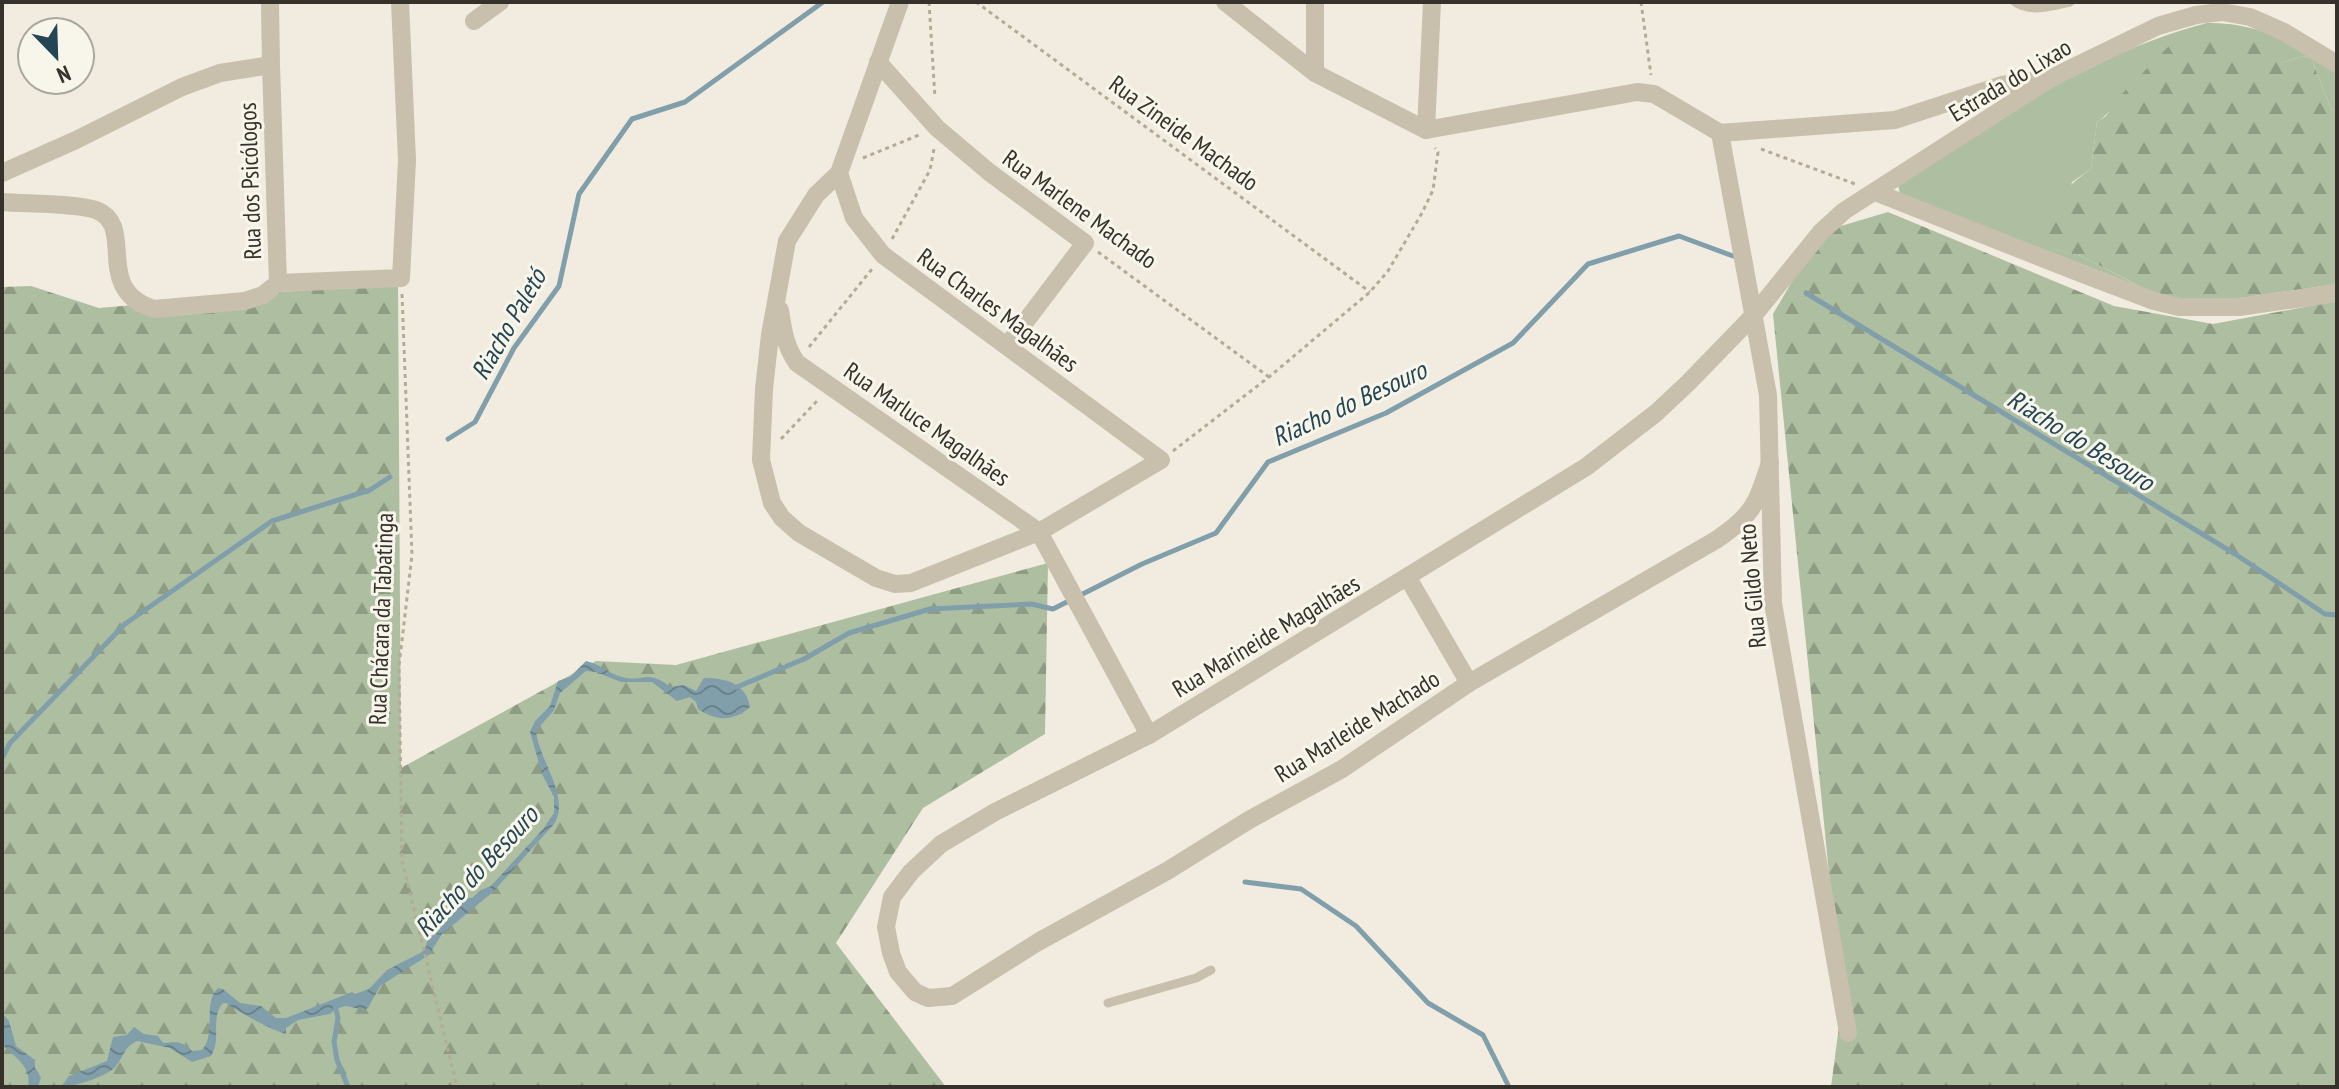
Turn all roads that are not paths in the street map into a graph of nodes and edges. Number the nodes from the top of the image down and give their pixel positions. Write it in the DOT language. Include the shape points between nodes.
graph roads {
  1 [pos="270,2"];
  2 [pos="400,2"];
  3 [pos="500,2"];
  4 [pos="900,2"];
  5 [pos="1225,2"];
  6 [pos="1315,2"];
  7 [pos="1432,2"];
  8 [pos="2015,2"];
  9 [pos="2070,2"];
  10 [pos="474,21"];
  11 [pos="878,62"];
  12 [pos="2337,64"];
  13 [pos="271,65"];
  14 [pos="1315,73"];
  15 [pos="2051,78"];
  16 [pos="1426,130"];
  17 [pos="1720,133"];
  18 [pos="2,173"];
  19 [pos="839,173"];
  20 [pos="1875,192"];
  21 [pos="2,202"];
  22 [pos="278,283"];
  23 [pos="778,291"];
  24 [pos="2337,293"];
  25 [pos="1753,316"];
  26 [pos="1007,346"];
  27 [pos="1770,463"];
  28 [pos="1039,532"];
  29 [pos="1408,578"];
  30 [pos="1469,683"];
  31 [pos="1149,735"];
  32 [pos="1211,970"];
  33 [pos="939,999"];
  34 [pos="1108,1003"];
  35 [pos="1848,1033"];
  1 -- 13 [label="street, Rua dos Psicólogos"];
  2 -- 22 [label="street" via="407,160 401,278"];
  3 -- 10 [label="street"];
  4 -- 11 [label="street"];
  5 -- 14 [label="street"];
  6 -- 14 [label="street"];
  7 -- 16 [label="street"];
  8 -- 9 [label="lane" via="2030,8"];
  11 -- 19 [label="street"];
  11 -- 26 [label="street, Rua Marlene Machado" via="937,128 1085,243"];
  12 -- 15 [label="street, Estrada do Lixao" via="2284,32 2222,12 2158,26"];
  13 -- 18 [label="street, Rua dos Psicólogos" via="220,73 182,87"];
  13 -- 22 [label="street, Rua dos Psicólogos"];
  14 -- 16 [label="street"];
  15 -- 17 [label="street" via="2002,85 1895,120"];
  15 -- 20 [label="street, Estrada do Lixao"];
  16 -- 17 [label="street" via="1637,92 1654,94"];
  17 -- 25 [label="street, Rua Gildo Neto"];
  19 -- 23 [label="street" via="816,195 787,241"];
  19 -- 26 [label="street, Rua Charles Magalhães" via="854,218 883,255"];
  20 -- 24 [label="street" via="2179,307 2239,307"];
  20 -- 25 [label="street, Estrada do Lixao" via="1821,232"];
  21 -- 22 [label="street, Rua dos Psicólogos" via="102,214 115,230 120,283 133,300 154,309 245,301"];
  23 -- 28 [label="street, Rua Marluce Magalhães" via="783,333 797,363"];
  23 -- 28 [label="street" via="764,389 761,460 772,503 782,518 876,578 895,584 933,576"];
  25 -- 27 [label="street, Rua Gildo Neto" via="1768,395"];
  25 -- 29 [label="street, Rua Marineide Magalhães" via="1620,442"];
  26 -- 28 [label="street, Rua Charles Magalhães" via="1161,460"];
  27 -- 30 [label="street, Rua Marleide Machado" via="1742,522"];
  27 -- 35 [label="street, Rua Gildo Neto" via="1773,603"];
  28 -- 31 [label="street, Rua Marluce Magalhães"];
  29 -- 30 [label="street"];
  29 -- 31 [label="street, Rua Marineide Magalhães"];
  30 -- 33 [label="street, Rua Marleide Machado" via="1342,769"];
  31 -- 33 [label="street, Rua Marineide Magalhães" via="995,812 941,844 911,872 892,897 886,927 891,953 915,992"];
  32 -- 34 [label="lane"];
}
